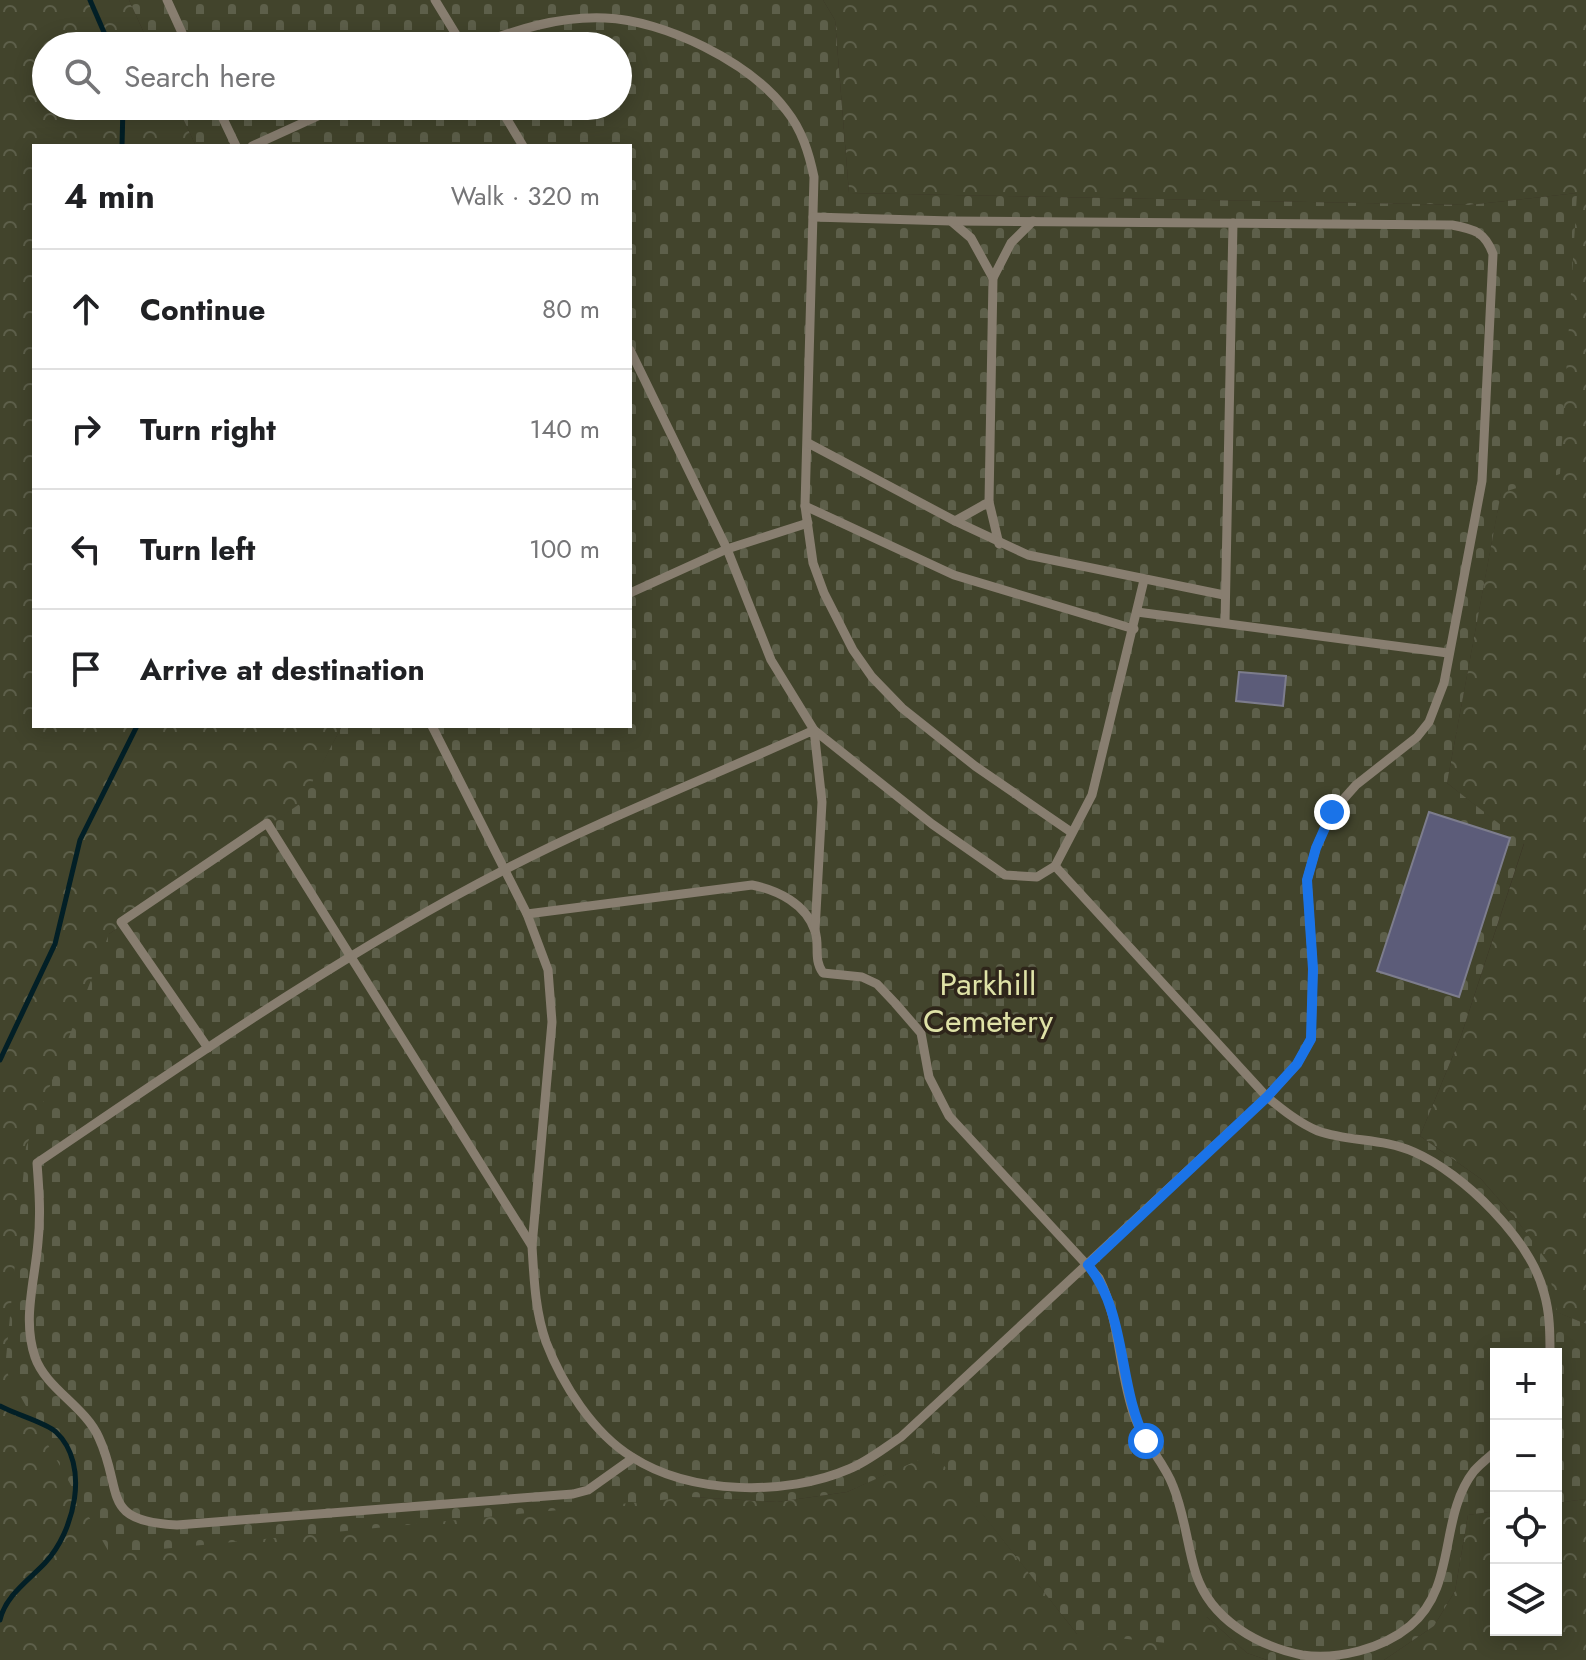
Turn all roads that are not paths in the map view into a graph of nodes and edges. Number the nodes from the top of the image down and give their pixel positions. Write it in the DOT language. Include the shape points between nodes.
graph roads {
  1 [pos="167,0"];
  2 [pos="435,0"];
  3 [pos="182,32"];
  4 [pos="454,32"];
  5 [pos="511,32"];
  6 [pos="224,120"];
  7 [pos="309,120"];
  8 [pos="507,120"];
  9 [pos="235,144"];
  10 [pos="256,144"];
  11 [pos="522,144"];
  12 [pos="813,217"];
  13 [pos="951,221"];
  14 [pos="1033,221"];
  15 [pos="1233,223"];
  16 [pos="993,278"];
  17 [pos="632,354"];
  18 [pos="808,443"];
  19 [pos="989,502"];
  20 [pos="805,506"];
  21 [pos="955,521"];
  22 [pos="808,523"];
  23 [pos="999,544"];
  24 [pos="727,549"];
  25 [pos="1144,580"];
  26 [pos="632,592"];
  27 [pos="1224,595"];
  28 [pos="1137,612"];
  29 [pos="1225,623"];
  30 [pos="1134,629"];
  31 [pos="1448,653"];
  32 [pos="433,728"];
  33 [pos="814,730"];
  34 [pos="1071,832"];
  35 [pos="1055,866"];
  36 [pos="505,870"];
  37 [pos="527,914"];
  38 [pos="815,931"];
  39 [pos="350,959"];
  40 [pos="208,1048"];
  41 [pos="1267,1097"];
  42 [pos="532,1246"];
  43 [pos="1088,1265"];
  44 [pos="1549,1348"];
  45 [pos="1490,1456"];
  46 [pos="633,1458"];
  1 -- 3 [label="lane"];
  2 -- 4 [label="lane"];
  5 -- 12 [label="lane" via="602,17 641,21 693,41 742,71 788,112 814,177"];
  6 -- 9 [label="lane"];
  7 -- 10 [label="lane"];
  8 -- 11 [label="lane"];
  12 -- 13 [label="lane"];
  12 -- 18 [label="lane"];
  13 -- 14 [label="lane"];
  13 -- 16 [label="lane" via="971,238"];
  14 -- 15 [label="lane"];
  14 -- 16 [label="lane" via="1011,243"];
  15 -- 27 [label="lane"];
  15 -- 31 [label="lane" via="1452,225 1487,238 1493,254 1482,481"];
  16 -- 19 [label="lane"];
  17 -- 24 [label="lane"];
  18 -- 20 [label="lane"];
  18 -- 21 [label="lane"];
  19 -- 21 [label="lane"];
  19 -- 23 [label="lane"];
  20 -- 22 [label="lane"];
  20 -- 30 [label="lane" via="954,575"];
  21 -- 23 [label="lane"];
  22 -- 24 [label="lane"];
  22 -- 34 [label="lane" via="813,563 824,593 872,677 975,766"];
  23 -- 25 [label="lane"];
  24 -- 26 [label="lane"];
  24 -- 33 [label="lane" via="771,660"];
  25 -- 27 [label="lane"];
  25 -- 28 [label="lane"];
  27 -- 29 [label="lane"];
  28 -- 29 [label="lane"];
  28 -- 30 [label="lane"];
  29 -- 31 [label="lane"];
  30 -- 34 [label="lane" via="1092,795"];
  31 -- 41 [label="lane" via="1444,683 1429,722 1356,785 1332,812 1316,848 1307,880 1314,984 1311,1039"];
  32 -- 36 [label="lane"];
  33 -- 35 [label="lane" via="1005,875 1037,877"];
  33 -- 36 [label="lane"];
  33 -- 38 [label="lane" via="822,802"];
  34 -- 35 [label="lane"];
  35 -- 41 [label="lane"];
  36 -- 37 [label="lane"];
  36 -- 39 [label="lane"];
  37 -- 38 [label="lane" via="752,885 772,889 798,906"];
  37 -- 42 [label="lane" via="552,991"];
  38 -- 43 [label="lane" via="817,965 823,973 862,977 895,1003 921,1033 929,1077 949,1116"];
  39 -- 40 [label="lane"];
  39 -- 40 [label="lane" via="267,823 121,922"];
  39 -- 42 [label="lane"];
  40 -- 46 [label="lane" via="37,1163 39,1240 28,1315 35,1358 94,1428 121,1508 146,1524 177,1525 573,1494 588,1490"];
  41 -- 43 [label="lane"];
  41 -- 44 [label="lane" via="1319,1131 1415,1152 1488,1207 1531,1261 1544,1291"];
  42 -- 46 [label="lane" via="539,1317 553,1359 582,1407"];
  43 -- 45 [label="lane" via="1111,1302 1131,1406 1174,1487 1197,1578 1244,1636 1315,1658 1357,1653 1410,1625 1445,1571 1452,1524 1473,1472"];
  43 -- 46 [label="lane" via="901,1437 851,1469 770,1488 718,1486"];
}
